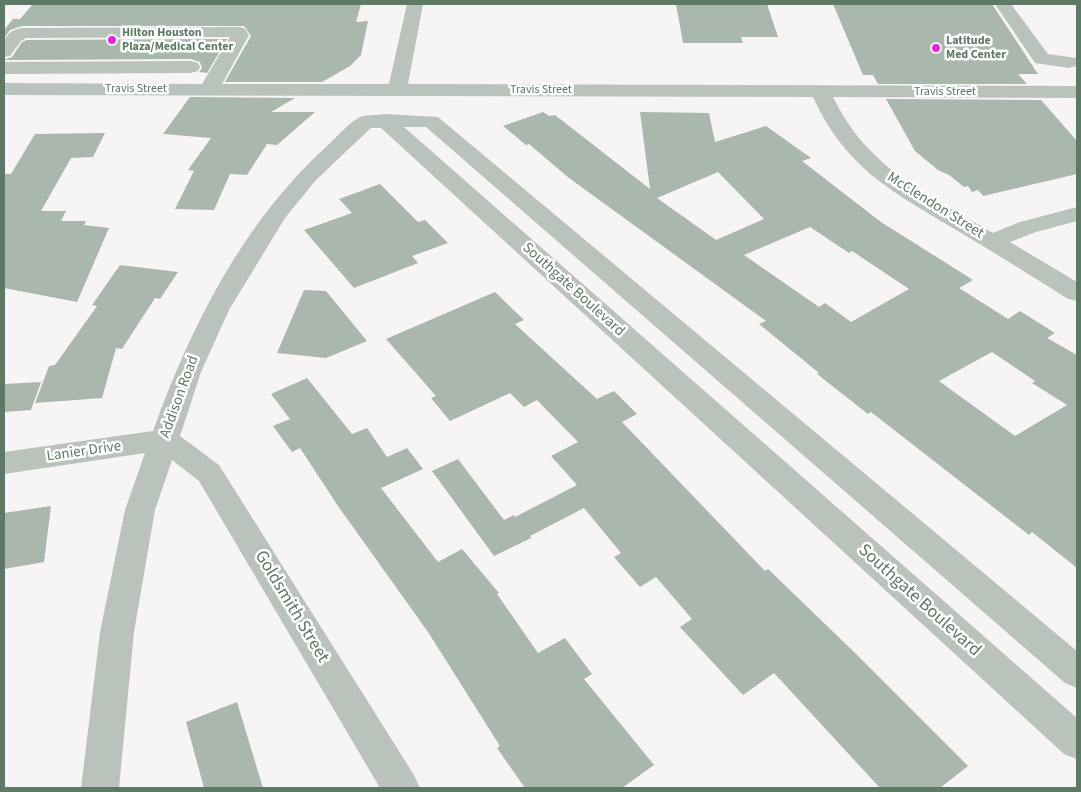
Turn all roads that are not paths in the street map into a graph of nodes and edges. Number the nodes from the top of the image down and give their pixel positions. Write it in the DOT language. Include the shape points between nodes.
graph roads {
  1 [pos="415,4"];
  2 [pos="1006,8"];
  3 [pos="1031,12"];
  4 [pos="211,33"];
  5 [pos="4,52"];
  6 [pos="1033,53"];
  7 [pos="191,67"];
  8 [pos="4,68"];
  9 [pos="1073,68"];
  10 [pos="179,90"];
  11 [pos="209,90"];
  12 [pos="397,90"];
  13 [pos="820,91"];
  14 [pos="6,92"];
  15 [pos="1077,92"];
  16 [pos="384,120"];
  17 [pos="1077,214"];
  18 [pos="992,241"];
  19 [pos="1077,293"];
  20 [pos="800,437"];
  21 [pos="164,440"];
  22 [pos="762,459"];
  23 [pos="4,464"];
  24 [pos="1077,672"];
  25 [pos="1077,742"];
  26 [pos="100,788"];
  27 [pos="401,788"];
  1 -- 12 [label="street"];
  2 -- 3 [label="street"];
  2 -- 6 [label="street"];
  4 -- 5 [label="street" via="22,33"];
  4 -- 7 [label="street"];
  4 -- 11 [label="street" via="238,32 240,36"];
  6 -- 9 [label="street"];
  6 -- 9 [label="street" via="1053,42"];
  7 -- 8 [label="street"];
  7 -- 10 [label="street"];
  10 -- 11 [label="street, Travis Street"];
  10 -- 14 [label="street, Travis Street"];
  11 -- 12 [label="street, Travis Street"];
  12 -- 13 [label="street, Travis Street"];
  13 -- 15 [label="street, Travis Street"];
  13 -- 18 [label="street, McClendon Street" via="833,121 862,157 910,193"];
  16 -- 20 [label="street, Addison Road" via="431,121"];
  16 -- 21 [label="street, Addison Road" via="366,122 308,175 275,215 216,310 188,372"];
  16 -- 22 [label="street, Southgate Boulevard"];
  17 -- 18 [label="street"];
  18 -- 19 [label="street, McClendon Street"];
  20 -- 22 [label="street"];
  20 -- 24 [label="street"];
  21 -- 23 [label="street, Lanier Drive"];
  21 -- 26 [label="street, Addison Road" via="140,510 116,632"];
  21 -- 27 [label="street, Goldsmith Street" via="209,473"];
  22 -- 25 [label="street, Southgate Boulevard"];
}
